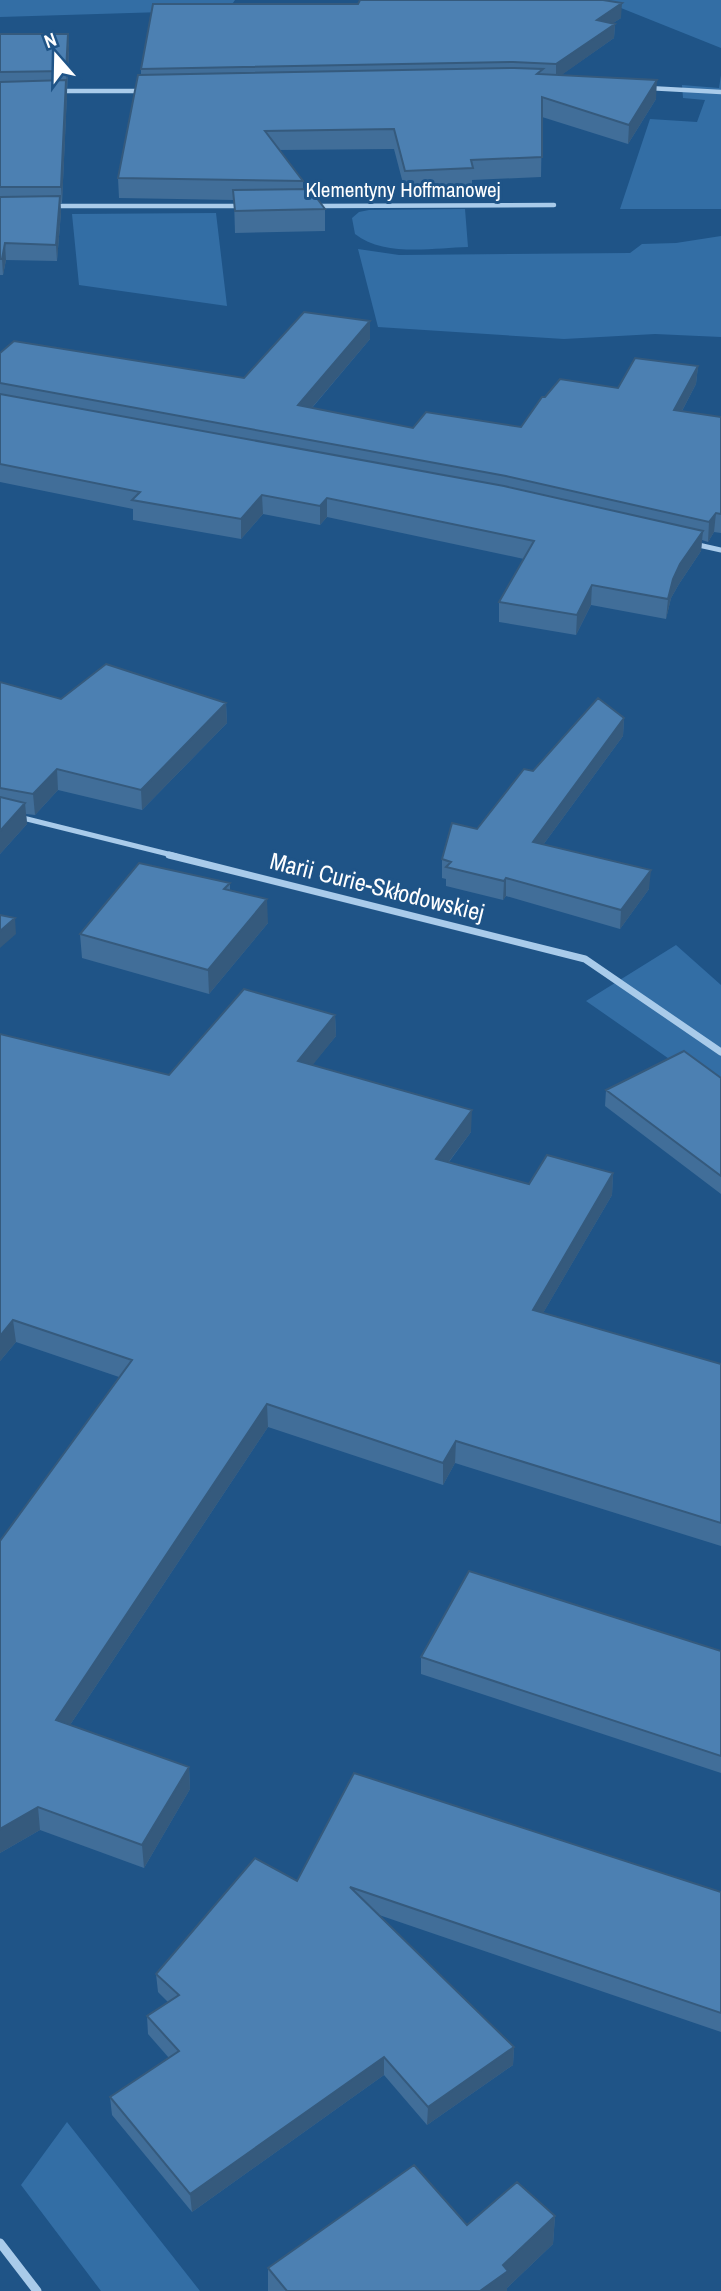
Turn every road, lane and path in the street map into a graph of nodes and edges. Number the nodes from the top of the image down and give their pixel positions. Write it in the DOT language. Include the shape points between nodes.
graph roads {
  1 [pos="638,88"];
  2 [pos="145,90"];
  3 [pos="52,91"];
  4 [pos="721,92"];
  5 [pos="554,205"];
  6 [pos="41,206"];
  7 [pos="245,206"];
  8 [pos="313,206"];
  9 [pos="686,542"];
  10 [pos="721,550"];
  11 [pos="13,815"];
  12 [pos="721,1052"];
  13 [pos="0,2243"];
  14 [pos="37,2291"];
  1 -- 4 [label="street"];
  2 -- 3 [label="street"];
  5 -- 8 [label="street, Klementyny Hoffmanowej"];
  6 -- 7 [label="street"];
  9 -- 10 [label="street"];
  11 -- 12 [label="street, Marii Curie-Skłodowskiej" via="585,959"];
  13 -- 14 [label="street"];
}
